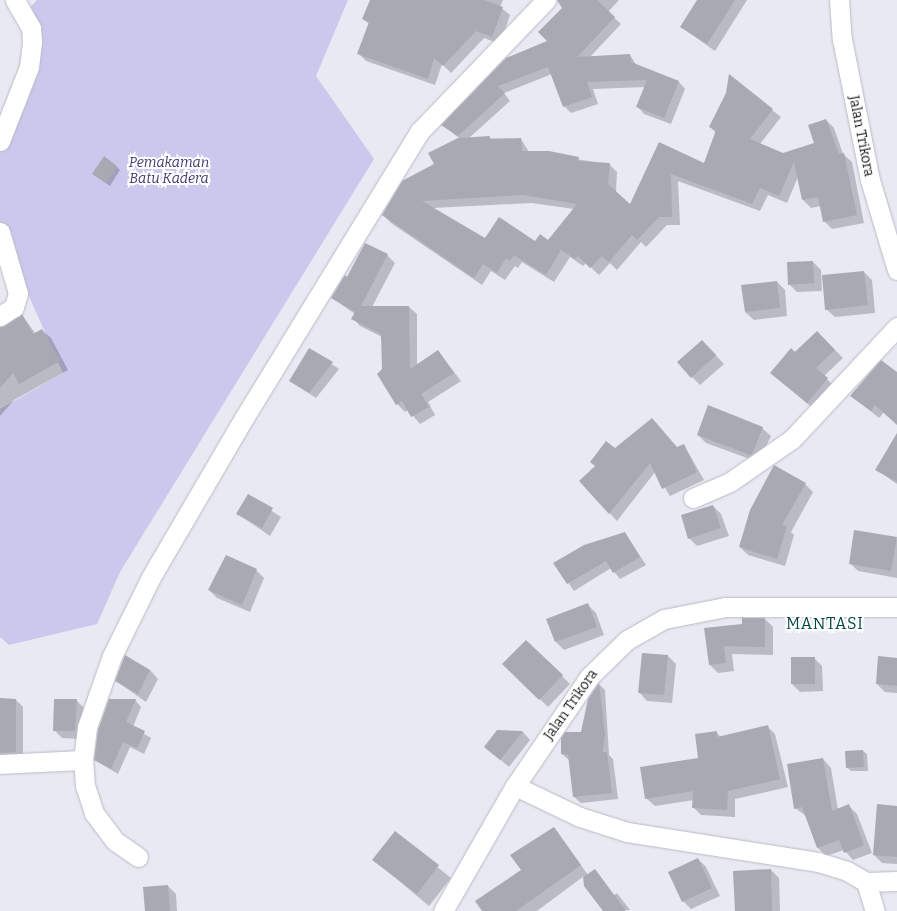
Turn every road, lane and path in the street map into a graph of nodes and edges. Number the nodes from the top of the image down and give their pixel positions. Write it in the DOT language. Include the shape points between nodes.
graph roads {
  1 [pos="15,0"];
  2 [pos="839,0"];
  3 [pos="544,1"];
  4 [pos="0,141"];
  5 [pos="0,232"];
  6 [pos="897,270"];
  7 [pos="0,316"];
  8 [pos="897,327"];
  9 [pos="693,498"];
  10 [pos="897,607"];
  11 [pos="83,760"];
  12 [pos="0,764"];
  13 [pos="515,786"];
  14 [pos="138,856"];
  15 [pos="897,881"];
  16 [pos="866,882"];
  17 [pos="443,911"];
  18 [pos="875,911"];
  1 -- 4 [label="street" via="31,28 32,41 29,67"];
  2 -- 6 [label="street, Jalan Trikora" via="842,39 870,180"];
  3 -- 11 [label="street" via="420,131 348,246 151,577 92,705"];
  5 -- 7 [label="street" via="18,293 14,307"];
  8 -- 9 [label="street" via="792,439 730,482"];
  10 -- 13 [label="street, Jalan Trikora" via="725,607 664,619 627,640 589,677"];
  11 -- 12 [label="street"];
  11 -- 14 [label="street" via="85,786 94,813 115,841"];
  13 -- 16 [label="street" via="580,818 627,832 818,862 847,871"];
  13 -- 17 [label="street, Jalan Trikora"];
  15 -- 16 [label="street"];
  16 -- 18 [label="street"];
}
